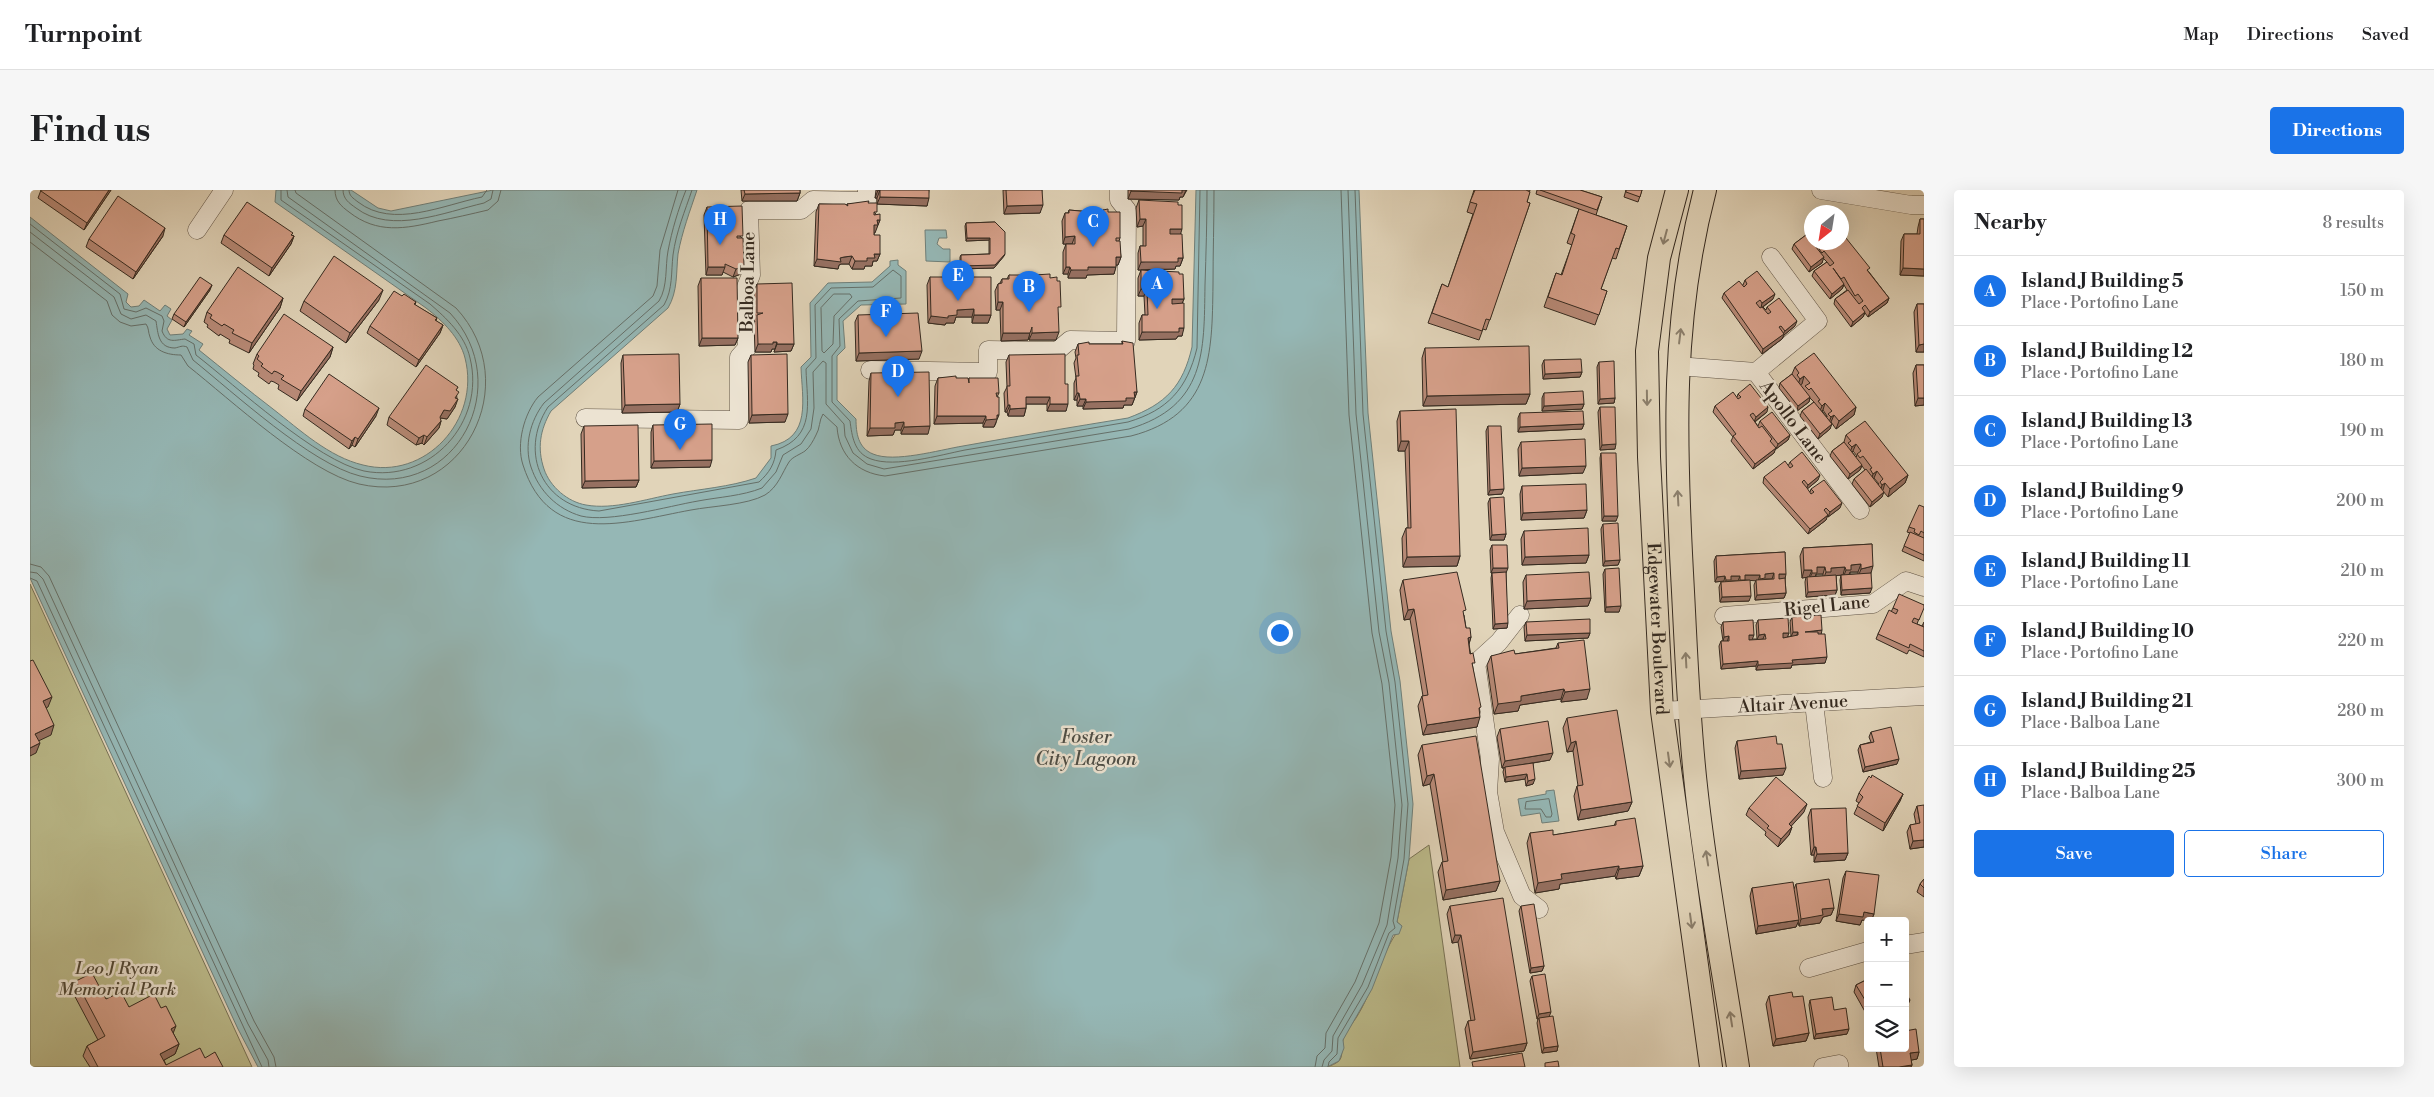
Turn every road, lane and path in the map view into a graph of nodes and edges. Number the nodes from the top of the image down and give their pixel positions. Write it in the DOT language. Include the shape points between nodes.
graph roads {
  1 [pos="224,190"];
  2 [pos="867,190"];
  3 [pos="1119,190"];
  4 [pos="1677,190"];
  5 [pos="1705,190"];
  6 [pos="1821,190"];
  7 [pos="1924,205"];
  8 [pos="197,230"];
  9 [pos="1771,257"];
  10 [pos="1677,366"];
  11 [pos="870,370"];
  12 [pos="1756,372"];
  13 [pos="585,418"];
  14 [pos="1860,510"];
  15 [pos="1924,587"];
  16 [pos="1520,615"];
  17 [pos="1724,616"];
  18 [pos="1924,696"];
  19 [pos="1814,703"];
  20 [pos="1689,709"];
  21 [pos="1662,711"];
  22 [pos="1823,778"];
  23 [pos="1539,909"];
  24 [pos="1924,942"];
  25 [pos="1909,944"];
  26 [pos="1864,952"];
  27 [pos="1809,968"];
  28 [pos="1711,1067"];
  29 [pos="1738,1067"];
  30 [pos="1823,1067"];
  31 [pos="1839,1067"];
  1 -- 8 [label="street"];
  2 -- 13 [label="street, Balboa Lane" via="867,201 813,200 800,210 749,210 751,275 746,287 747,348 739,357 739,420"];
  3 -- 11 [label="street" via="1119,200 1127,210 1126,341 1070,340 1057,350 988,350 988,372"];
  4 -- 21 [label="main road, Edgewater Boulevard, one-way" via="1659,258 1647,351"];
  10 -- 5 [label="main road, Edgewater Boulevard, one-way" via="1690,251"];
  6 -- 7 [label="street"];
  9 -- 12 [label="street" via="1818,321"];
  10 -- 12 [label="street, Apollo Lane"];
  20 -- 10 [label="main road, Edgewater Boulevard, one-way" via="1676,457"];
  12 -- 14 [label="street, Apollo Lane"];
  15 -- 17 [label="street, Rigel Lane" via="1906,581 1873,604"];
  16 -- 23 [label="street" via="1499,642 1476,663 1490,759 1488,792 1495,832 1522,896"];
  18 -- 19 [label="street, Altair Avenue"];
  19 -- 20 [label="street, Altair Avenue"];
  19 -- 22 [label="street"];
  20 -- 21 [label="street, Altair Avenue"];
  29 -- 20 [label="main road, Edgewater Boulevard, one-way" via="1696,787"];
  21 -- 28 [label="main road, Edgewater Boulevard, one-way"];
  24 -- 25 [label="street"];
  26 -- 27 [label="street"];
  30 -- 31 [label="street" via="1839,1064"];
}
